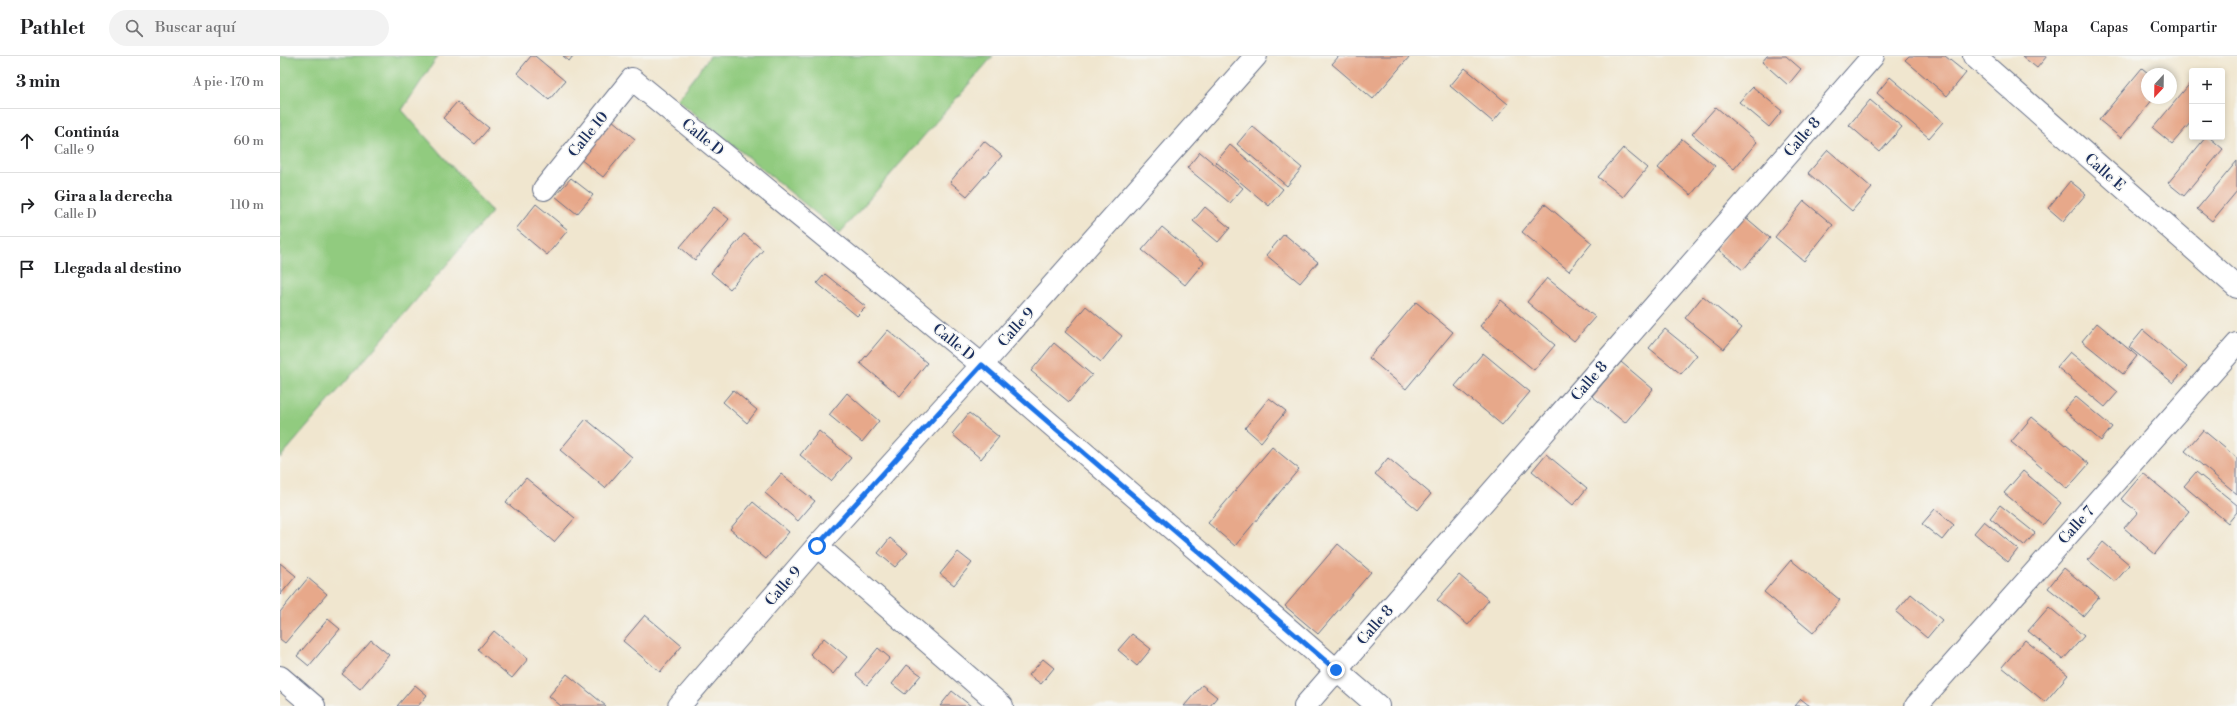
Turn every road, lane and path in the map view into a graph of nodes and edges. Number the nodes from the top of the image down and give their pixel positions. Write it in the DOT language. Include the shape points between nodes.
graph roads {
  1 [pos="1256,56"];
  2 [pos="1873,56"];
  3 [pos="1974,56"];
  4 [pos="632,79"];
  5 [pos="544,189"];
  6 [pos="2237,287"];
  7 [pos="2237,344"];
  8 [pos="982,365"];
  9 [pos="817,546"];
  10 [pos="1336,670"];
  11 [pos="280,677"];
  12 [pos="314,706"];
  13 [pos="679,706"];
  14 [pos="1002,706"];
  15 [pos="1305,706"];
  16 [pos="1378,706"];
  17 [pos="1916,706"];
  1 -- 8 [label="street, Calle 9"];
  2 -- 10 [label="street, Calle 8"];
  3 -- 6 [label="street, Calle E"];
  4 -- 5 [label="street, Calle 10"];
  4 -- 8 [label="street, Calle D"];
  7 -- 17 [label="street, Calle 7"];
  8 -- 9 [label="street, Calle 9"];
  8 -- 10 [label="street, Calle D"];
  9 -- 13 [label="street, Calle 9"];
  9 -- 14 [label="street"];
  10 -- 15 [label="street, Calle 8"];
  10 -- 16 [label="street, Calle D"];
  11 -- 12 [label="street"];
}
